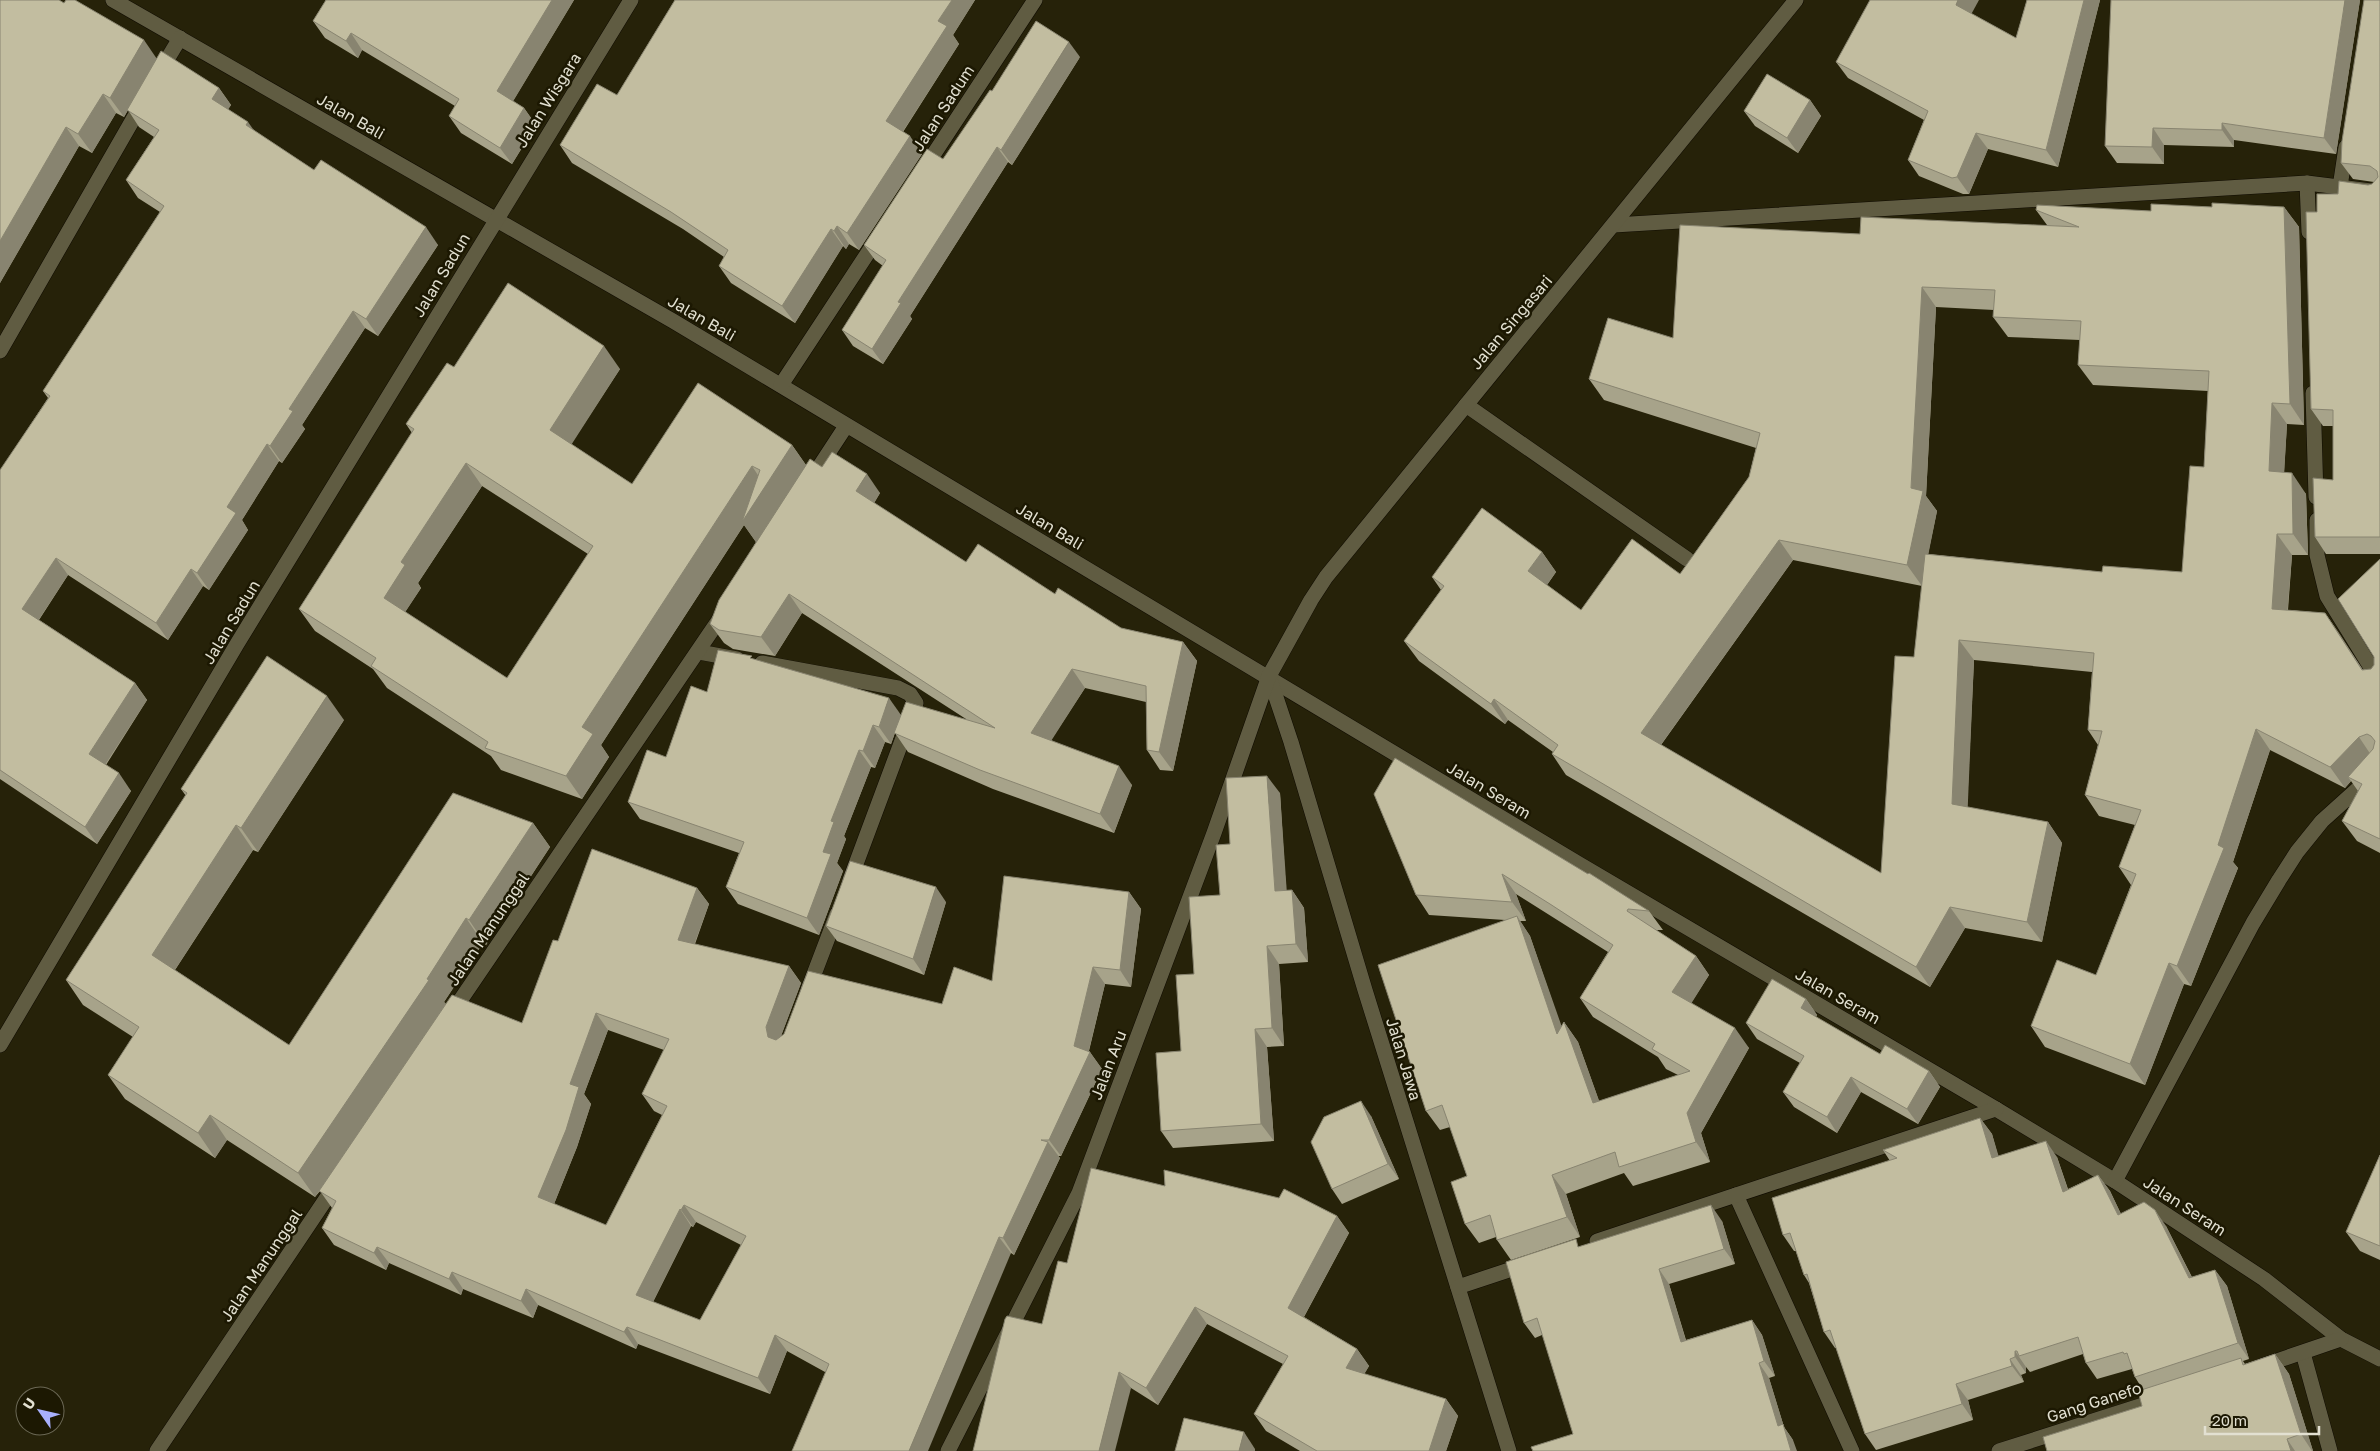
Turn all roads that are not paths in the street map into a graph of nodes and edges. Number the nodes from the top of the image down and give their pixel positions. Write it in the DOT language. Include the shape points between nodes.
graph roads {
  1 [pos="113,0"];
  2 [pos="631,0"];
  3 [pos="1035,0"];
  4 [pos="1796,0"];
  5 [pos="134,6"];
  6 [pos="180,38"];
  7 [pos="2349,128"];
  8 [pos="916,180"];
  9 [pos="2307,183"];
  10 [pos="2340,187"];
  11 [pos="2380,192"];
  12 [pos="496,219"];
  13 [pos="889,221"];
  14 [pos="1614,225"];
  15 [pos="2309,242"];
  16 [pos="0,351"];
  17 [pos="2313,379"];
  18 [pos="781,385"];
  19 [pos="1466,404"];
  20 [pos="846,426"];
  21 [pos="802,493"];
  22 [pos="1687,559"];
  23 [pos="732,602"];
  24 [pos="699,652"];
  25 [pos="1268,676"];
  26 [pos="2380,682"];
  27 [pos="2380,764"];
  28 [pos="805,1000"];
  29 [pos="442,1027"];
  30 [pos="0,1045"];
  31 [pos="1996,1109"];
  32 [pos="343,1174"];
  33 [pos="2115,1181"];
  34 [pos="1736,1195"];
  35 [pos="1588,1244"];
  36 [pos="1541,1260"];
  37 [pos="1458,1288"];
  38 [pos="2342,1339"];
  39 [pos="2303,1353"];
  40 [pos="2380,1359"];
  41 [pos="2246,1371"];
  42 [pos="2180,1393"];
  43 [pos="158,1451"];
  44 [pos="948,1451"];
  45 [pos="1509,1451"];
  46 [pos="1852,1451"];
  47 [pos="1999,1451"];
  48 [pos="2330,1451"];
  1 -- 5 [label="street, Jalan Bali"];
  2 -- 12 [label="street, Jalan Wisgara"];
  3 -- 8 [label="street, Jalan Sadum"];
  4 -- 14 [label="street, Jalan Singasari"];
  5 -- 6 [label="street, Jalan Bali"];
  6 -- 12 [label="street, Jalan Bali"];
  6 -- 16 [label="street"];
  7 -- 10 [label="street"];
  9 -- 10 [label="street"];
  9 -- 14 [label="street"];
  9 -- 15 [label="street"];
  10 -- 11 [label="street"];
  12 -- 18 [label="street, Jalan Bali"];
  12 -- 30 [label="street, Jalan Sadun" via="237,644"];
  13 -- 18 [label="street"];
  14 -- 19 [label="street, Jalan Singasari"];
  17 -- 26 [label="street" via="2320,573 2327,596"];
  18 -- 20 [label="street, Jalan Bali"];
  19 -- 22 [label="street"];
  19 -- 25 [label="street, Jalan Singasari" via="1326,578"];
  20 -- 21 [label="street"];
  20 -- 25 [label="street, Jalan Bali"];
  23 -- 24 [label="street, Jalan Manunggal"];
  24 -- 28 [label="street" via="898,688 910,694 916,704"];
  24 -- 29 [label="street, Jalan Manunggal"];
  25 -- 31 [label="street, Jalan Seram" via="1579,864"];
  25 -- 37 [label="street, Jalan Jawa"];
  25 -- 44 [label="street, Jalan Aru" via="1214,833 1079,1194"];
  27 -- 33 [label="street" via="2322,821 2279,880"];
  31 -- 33 [label="street, Jalan Seram"];
  31 -- 34 [label="street"];
  32 -- 43 [label="street, Jalan Manunggal"];
  33 -- 38 [label="street, Jalan Seram" via="2264,1279"];
  34 -- 35 [label="street"];
  34 -- 46 [label="street"];
  36 -- 37 [label="street"];
  37 -- 45 [label="street, Jalan Jawa"];
  38 -- 39 [label="street"];
  38 -- 40 [label="street, Jalan Seram"];
  39 -- 41 [label="street"];
  39 -- 48 [label="street"];
  42 -- 47 [label="street, Gang Ganefo"];
}
